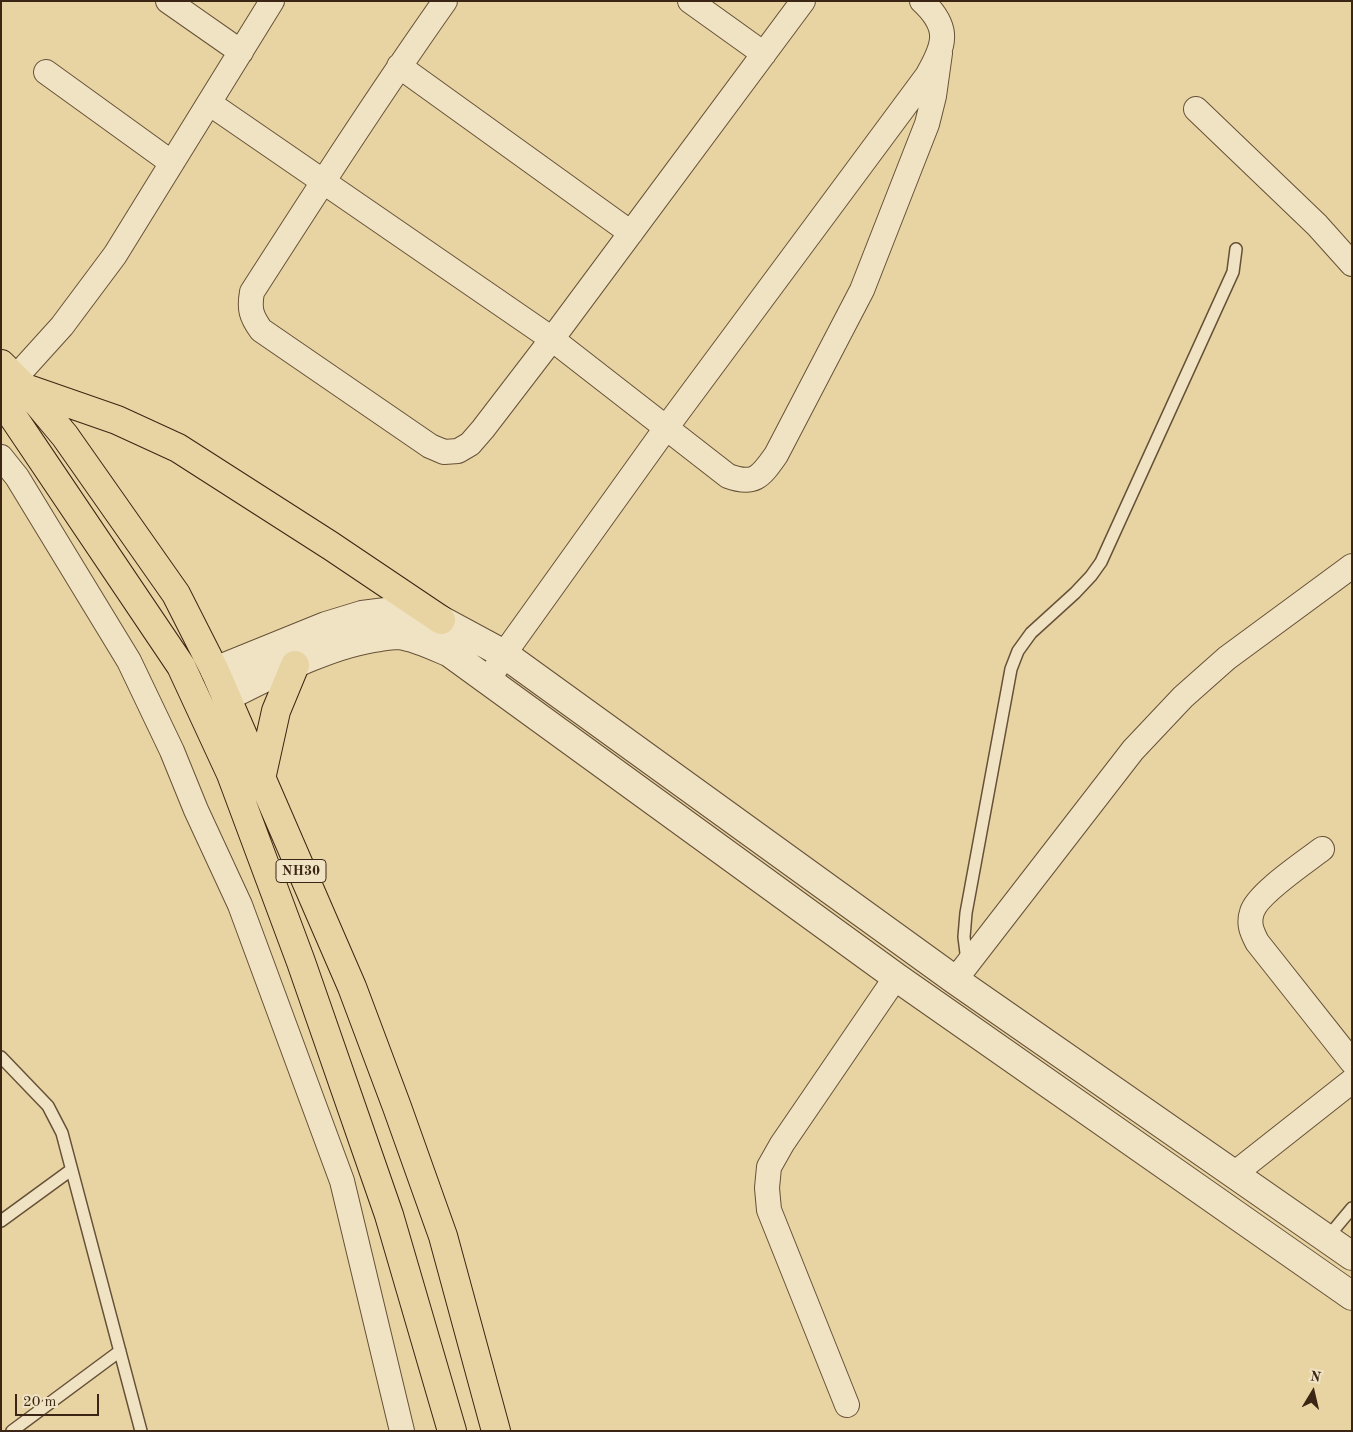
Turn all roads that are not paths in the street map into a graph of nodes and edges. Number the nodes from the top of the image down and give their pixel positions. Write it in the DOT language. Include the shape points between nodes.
graph roads {
  1 [pos="168,1"];
  2 [pos="272,1"];
  3 [pos="445,1"];
  4 [pos="690,1"];
  5 [pos="803,1"];
  6 [pos="922,1"];
  7 [pos="241,52"];
  8 [pos="940,53"];
  9 [pos="764,54"];
  10 [pos="399,66"];
  11 [pos="46,72"];
  12 [pos="209,103"];
  13 [pos="1196,109"];
  14 [pos="172,163"];
  15 [pos="323,181"];
  16 [pos="631,233"];
  17 [pos="1236,249"];
  18 [pos="1352,264"];
  19 [pos="552,339"];
  20 [pos="11,382"];
  21 [pos="666,428"];
  22 [pos="1,457"];
  23 [pos="1352,566"];
  24 [pos="441,620"];
  25 [pos="504,654"];
  26 [pos="295,665"];
  27 [pos="215,671"];
  28 [pos="489,680"];
  29 [pos="226,697"];
  30 [pos="262,779"];
  31 [pos="1322,849"];
  32 [pos="961,971"];
  33 [pos="896,977"];
  34 [pos="1,1057"];
  35 [pos="1352,1062"];
  36 [pos="1352,1082"];
  37 [pos="72,1170"];
  38 [pos="1234,1174"];
  39 [pos="1352,1208"];
  40 [pos="1,1221"];
  41 [pos="1327,1238"];
  42 [pos="1352,1256"];
  43 [pos="1352,1296"];
  44 [pos="120,1351"];
  45 [pos="847,1405"];
  46 [pos="12,1431"];
  47 [pos="141,1431"];
  48 [pos="402,1431"];
  49 [pos="452,1431"];
  50 [pos="496,1431"];
  1 -- 7 [label="street"];
  2 -- 7 [label="street"];
  3 -- 10 [label="street"];
  4 -- 9 [label="street"];
  5 -- 9 [label="street"];
  6 -- 8 [label="street" via="937,16 943,35"];
  7 -- 12 [label="street"];
  8 -- 21 [label="street" via="922,84"];
  8 -- 21 [label="street" via="927,124 862,290 776,455 762,474 752,480 741,481 728,476"];
  9 -- 16 [label="street"];
  10 -- 15 [label="street"];
  10 -- 16 [label="street"];
  11 -- 14 [label="street"];
  12 -- 14 [label="street"];
  12 -- 15 [label="street"];
  13 -- 18 [label="street" via="1317,225"];
  14 -- 20 [label="street" via="115,255 62,326"];
  15 -- 19 [label="street"];
  15 -- 19 [label="street" via="252,292 252,318 261,330 430,446 444,452 458,451 470,444"];
  16 -- 19 [label="street"];
  17 -- 32 [label="lane" via="1233,272 1101,562 1075,593 1031,633 1018,651 966,914"];
  19 -- 21 [label="street"];
  20 -- 24 [label="highway" via="118,420 178,448"];
  20 -- 27 [label="highway, NH30" via="65,436 176,594"];
  20 -- 49 [label="highway, NH30" via="181,666 231,774 301,962 388,1215"];
  21 -- 25 [label="street"];
  22 -- 48 [label="street" via="17,477 129,661 240,905 342,1181"];
  23 -- 32 [label="street" via="1228,658 1183,697 1133,750"];
  24 -- 25 [label="street"];
  24 -- 27 [label="street" via="394,611 362,615 326,626"];
  25 -- 28 [label="street"];
  25 -- 32 [label="street"];
  26 -- 28 [label="street" via="340,646 398,635 450,653"];
  26 -- 29 [label="street"];
  26 -- 30 [label="highway" via="276,711"];
  27 -- 29 [label="highway, NH30"];
  28 -- 33 [label="street"];
  29 -- 30 [label="highway, NH30"];
  30 -- 50 [label="highway, NH30" via="352,987 397,1107 443,1236"];
  31 -- 35 [label="street" via="1260,898 1252,910 1250,922 1257,942"];
  32 -- 38 [label="street"];
  33 -- 43 [label="street"];
  33 -- 45 [label="street" via="769,1167 769,1210"];
  34 -- 37 [label="lane" via="48,1106 62,1133"];
  36 -- 38 [label="street"];
  37 -- 40 [label="lane"];
  37 -- 44 [label="lane"];
  38 -- 41 [label="street"];
  39 -- 41 [label="lane"];
  41 -- 42 [label="street"];
  44 -- 46 [label="lane"];
  44 -- 47 [label="lane"];
}
